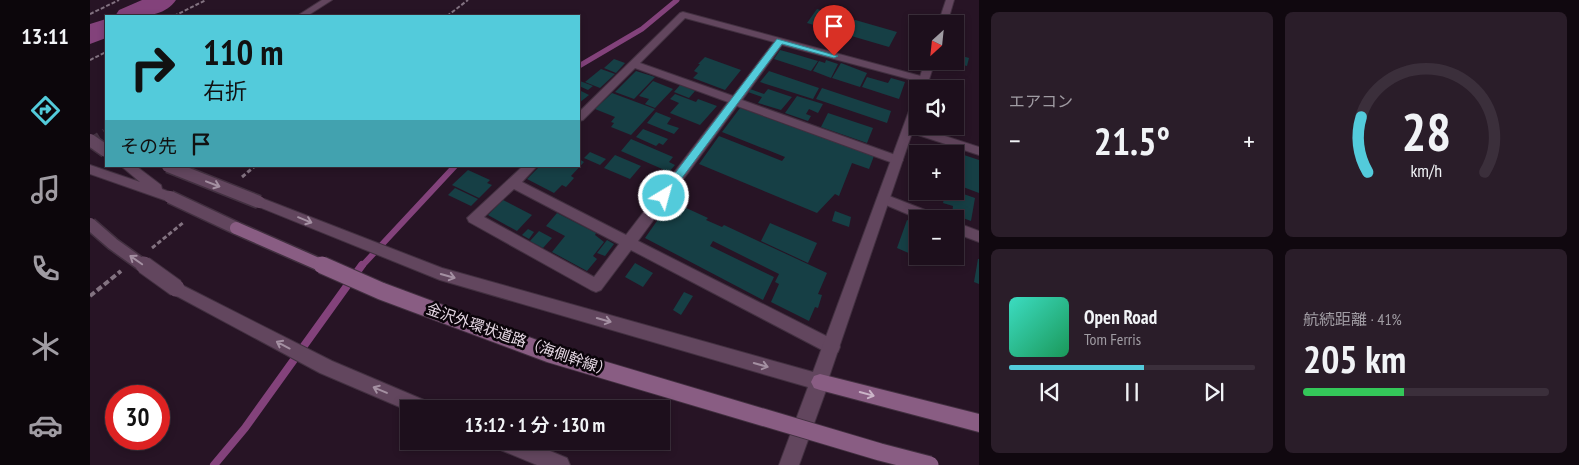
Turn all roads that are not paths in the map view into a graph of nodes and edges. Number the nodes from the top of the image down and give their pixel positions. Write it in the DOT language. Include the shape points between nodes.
graph roads {
  1 [pos="328,0"];
  2 [pos="950,0"];
  3 [pos="303,15"];
  4 [pos="945,15"];
  5 [pos="780,41"];
  6 [pos="633,64"];
  7 [pos="909,81"];
  8 [pos="734,101"];
  9 [pos="580,117"];
  10 [pos="909,128"];
  11 [pos="931,135"];
  12 [pos="90,138"];
  13 [pos="105,142"];
  14 [pos="105,150"];
  15 [pos="979,150"];
  16 [pos="897,160"];
  17 [pos="128,167"];
  18 [pos="171,167"];
  19 [pos="530,167"];
  20 [pos="90,169"];
  21 [pos="514,183"];
  22 [pos="170,197"];
  23 [pos="884,199"];
  24 [pos="911,210"];
  25 [pos="90,224"];
  26 [pos="236,228"];
  27 [pos="964,231"];
  28 [pos="979,237"];
  29 [pos="628,243"];
  30 [pos="832,347"];
  31 [pos="820,382"];
  32 [pos="404,400"];
  33 [pos="979,423"];
  34 [pos="524,450"];
  35 [pos="560,465"];
  36 [pos="789,465"];
  37 [pos="930,465"];
  1 -- 3 [label="street"];
  2 -- 4 [label="street"];
  5 -- 6 [label="street" via="683,15"];
  5 -- 7 [label="street"];
  5 -- 8 [label="street"];
  6 -- 8 [label="street"];
  6 -- 9 [label="street"];
  8 -- 16 [label="street"];
  8 -- 29 [label="street"];
  10 -- 16 [label="street"];
  11 -- 15 [label="street"];
  12 -- 13 [label="street"];
  12 -- 14 [label="street, bridge"];
  16 -- 23 [label="street"];
  17 -- 22 [label="street, 金沢外環状道路（海側幹線）"];
  18 -- 31 [label="street, one-way, bridge" via="440,274"];
  19 -- 21 [label="street"];
  20 -- 22 [label="street"];
  21 -- 29 [label="street"];
  21 -- 29 [label="street" via="474,218 596,286"];
  22 -- 26 [label="street, 金沢外環状道路（海側幹線）, bridge"];
  23 -- 24 [label="street"];
  23 -- 30 [label="street"];
  32 -- 25 [label="street, one-way, bridge" via="326,367 176,288"];
  26 -- 37 [label="main road, 金沢外環状道路（海側幹線）, bridge" via="381,291 550,354"];
  27 -- 28 [label="street"];
  29 -- 30 [label="street"];
  30 -- 31 [label="street"];
  31 -- 33 [label="main road, one-way"];
  31 -- 36 [label="street"];
  34 -- 35 [label="street"];
}
